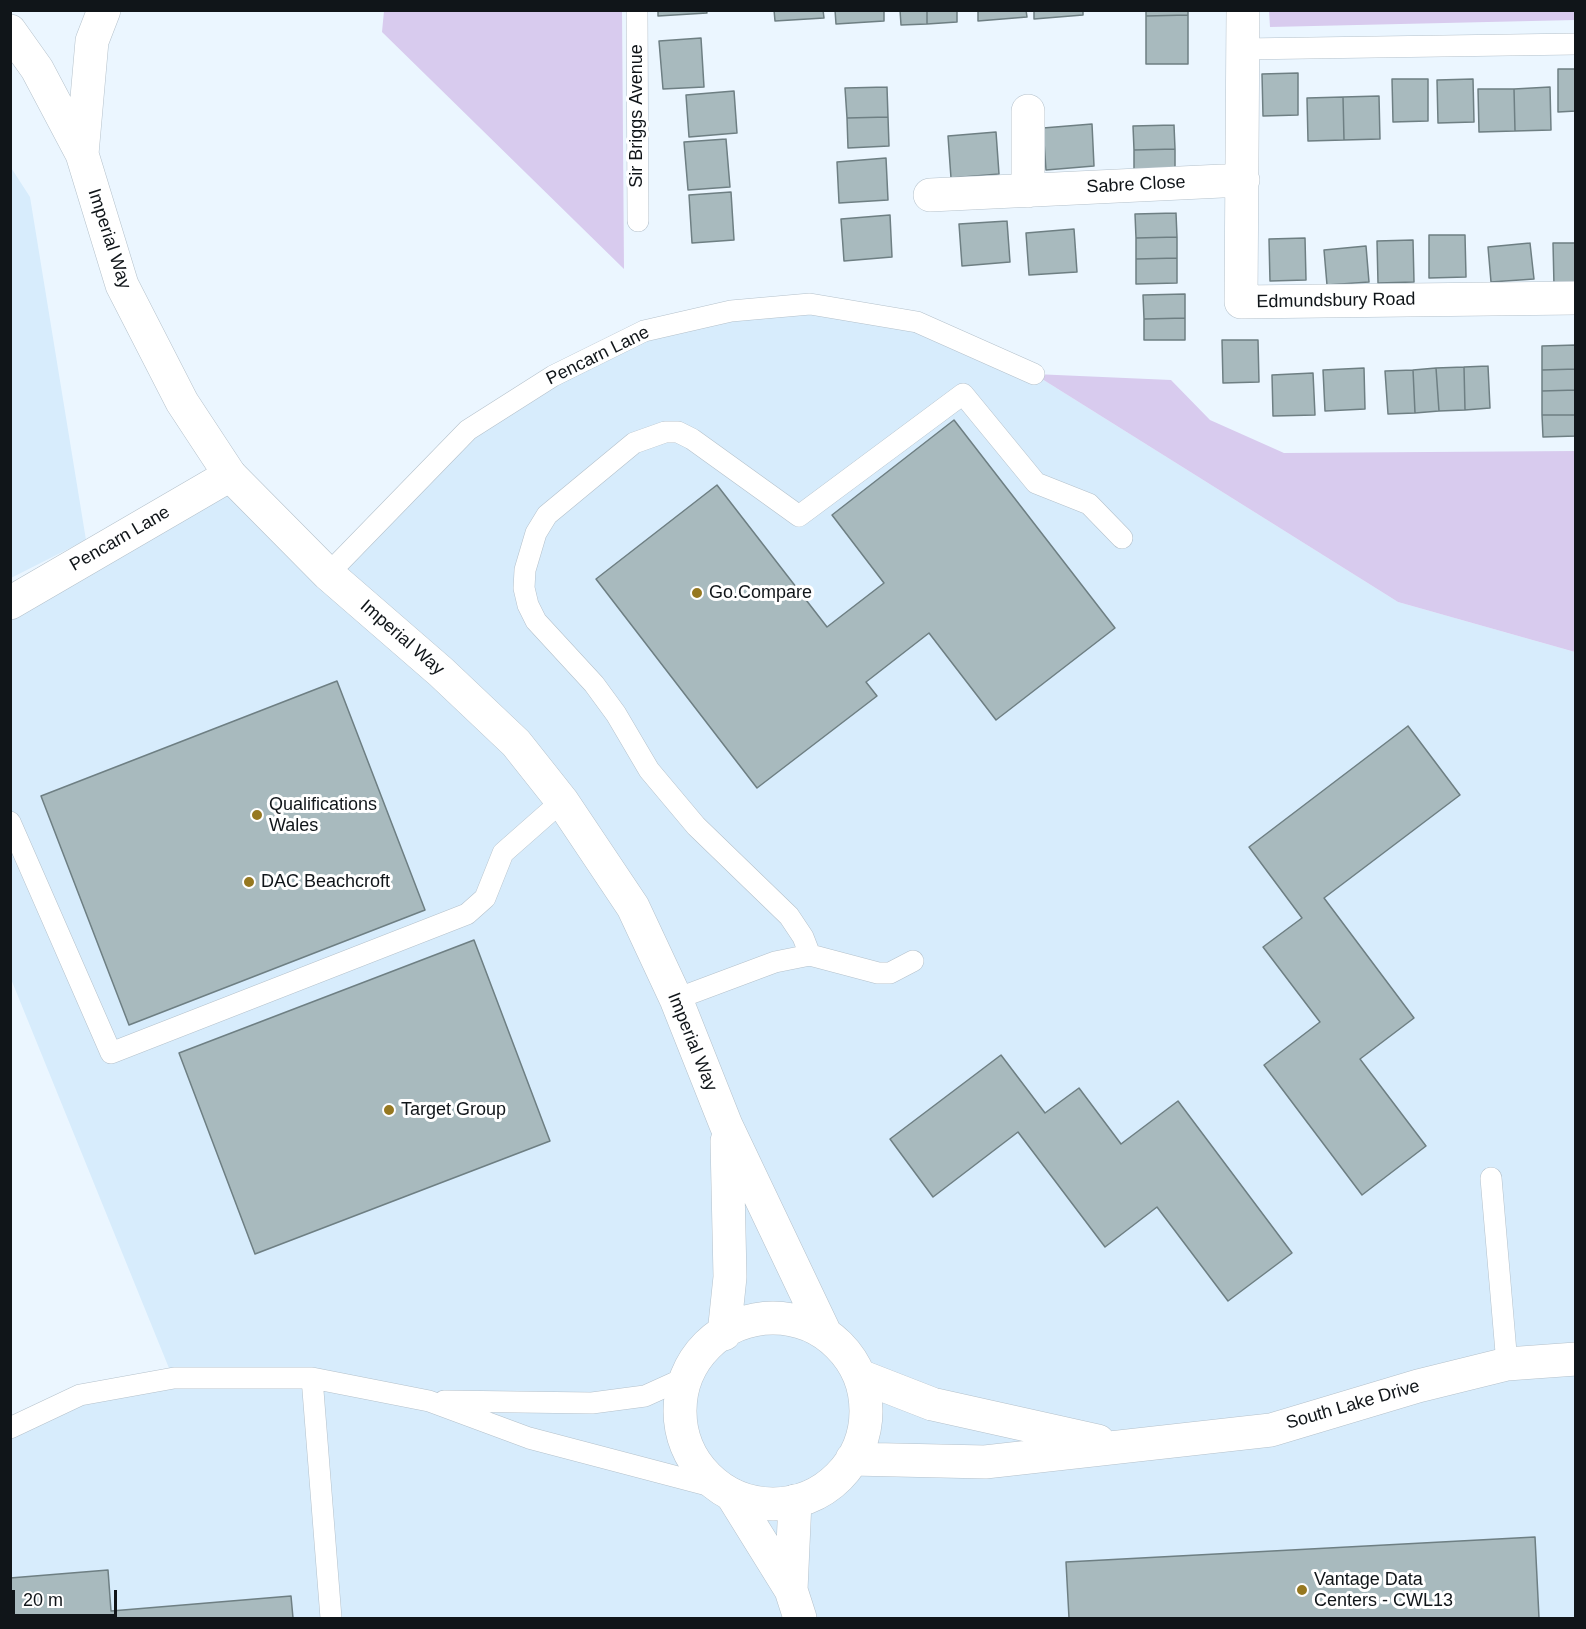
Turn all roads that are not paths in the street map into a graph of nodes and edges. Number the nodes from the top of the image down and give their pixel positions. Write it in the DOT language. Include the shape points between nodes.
graph roads {
  1 [pos="104,10"];
  2 [pos="637,10"];
  3 [pos="1242,10"];
  4 [pos="10,31"];
  5 [pos="1575,44"];
  6 [pos="1243,49"];
  7 [pos="1028,111"];
  8 [pos="82,154"];
  9 [pos="1243,180"];
  10 [pos="1028,191"];
  11 [pos="930,195"];
  12 [pos="638,221"];
  13 [pos="1575,298"];
  14 [pos="1034,374"];
  15 [pos="230,475"];
  16 [pos="1122,537"];
  17 [pos="328,574"];
  18 [pos="10,603"];
  19 [pos="562,801"];
  20 [pos="10,822"];
  21 [pos="810,955"];
  22 [pos="913,961"];
  23 [pos="676,999"];
  24 [pos="726,1125"];
  25 [pos="1491,1178"];
  26 [pos="825,1333"];
  27 [pos="724,1334"];
  28 [pos="1575,1359"];
  29 [pos="1507,1364"];
  30 [pos="860,1376"];
  31 [pos="687,1377"];
  32 [pos="312,1378"];
  33 [pos="429,1401"];
  34 [pos="10,1428"];
  35 [pos="1130,1447"];
  36 [pos="852,1459"];
  37 [pos="725,1492"];
  38 [pos="795,1501"];
  39 [pos="796,1604"];
  40 [pos="330,1618"];
  1 -- 8 [label="street, Imperial Way" via="92,41"];
  2 -- 12 [label="lane, Sir Briggs Avenue"];
  3 -- 6 [label="street, Edmundsbury Road"];
  4 -- 8 [label="street, Imperial Way" via="37,69"];
  5 -- 6 [label="lane"];
  6 -- 9 [label="street, Edmundsbury Road"];
  7 -- 10 [label="street"];
  8 -- 15 [label="street, Imperial Way" via="122,285 182,402"];
  9 -- 10 [label="street, Sabre Close"];
  9 -- 13 [label="street, Edmundsbury Road" via="1241,302"];
  10 -- 11 [label="street, Sabre Close"];
  14 -- 17 [label="lane, Pencarn Lane" via="917,322 810,304 731,311 644,331 553,376 468,429"];
  15 -- 17 [label="street, Imperial Way"];
  15 -- 18 [label="street, Pencarn Lane"];
  16 -- 21 [label="lane" via="1089,504 1036,483 963,394 799,516 678,432 665,432 634,443 547,515 536,533 525,570 528,605 536,621 594,684 662,788 789,916"];
  17 -- 19 [label="street, Imperial Way" via="516,743"];
  19 -- 20 [label="lane" via="503,853 485,898 467,914 111,1053"];
  19 -- 23 [label="street, Imperial Way" via="633,907"];
  21 -- 22 [label="lane" via="878,974 890,973"];
  21 -- 23 [label="lane" via="775,962"];
  23 -- 24 [label="street, Imperial Way"];
  24 -- 26 [label="street, Imperial Way"];
  24 -- 27 [label="street, Imperial Way" via="730,1277"];
  25 -- 29 [label="lane"];
  26 -- 27 [label="street, Imperial Way" via="806,1323 774,1318 756,1319"];
  26 -- 30 [label="street, Imperial Way" via="849,1356"];
  27 -- 31 [label="street, Imperial Way" via="713,1339 692,1364"];
  28 -- 29 [label="street, South Lake Drive"];
  29 -- 35 [label="street, South Lake Drive" via="1270,1430"];
  30 -- 35 [label="street, South Lake Drive" via="932,1404"];
  30 -- 36 [label="street, Imperial Way" via="865,1428"];
  31 -- 33 [label="lane" via="645,1396 592,1403"];
  31 -- 37 [label="street, Imperial Way" via="679,1407 683,1438 692,1459"];
  32 -- 33 [label="lane"];
  32 -- 34 [label="lane" via="174,1378 80,1395"];
  32 -- 40 [label="lane"];
  33 -- 37 [label="lane" via="529,1438"];
  35 -- 36 [label="street, South Lake Drive" via="985,1462"];
  36 -- 38 [label="street, Imperial Way" via="824,1490"];
  37 -- 38 [label="street, Imperial Way" via="748,1502 776,1505"];
  37 -- 39 [label="street"];
  38 -- 39 [label="street"];
}
